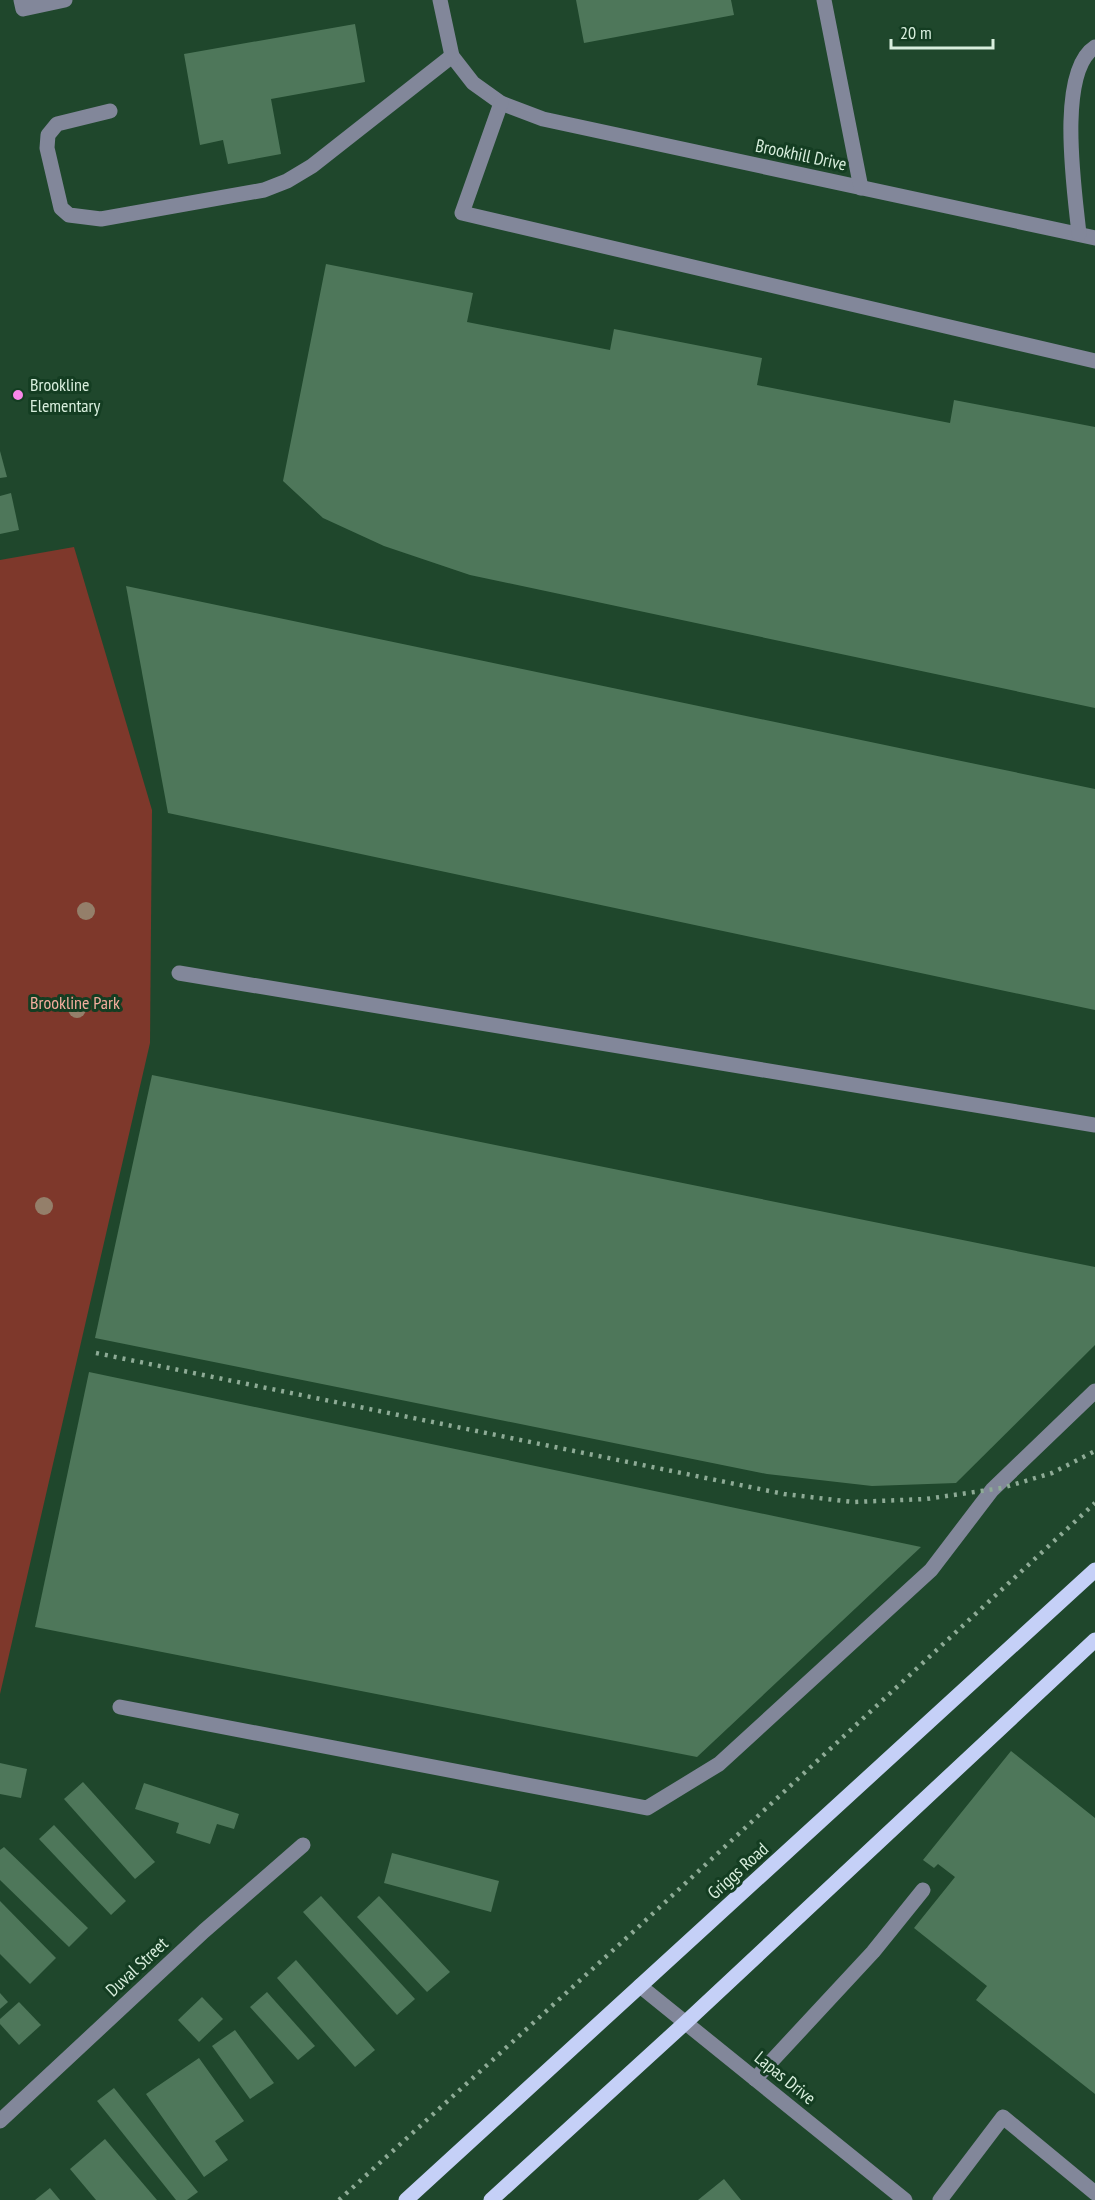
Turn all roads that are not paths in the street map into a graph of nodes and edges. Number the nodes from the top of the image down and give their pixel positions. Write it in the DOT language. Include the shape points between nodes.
graph roads {
  1 [pos="21,0"];
  2 [pos="65,0"];
  3 [pos="440,0"];
  4 [pos="824,0"];
  5 [pos="1095,46"];
  6 [pos="452,56"];
  7 [pos="501,103"];
  8 [pos="110,111"];
  9 [pos="861,188"];
  10 [pos="1079,234"];
  11 [pos="1095,238"];
  12 [pos="1095,361"];
  13 [pos="179,973"];
  14 [pos="1095,1125"];
  15 [pos="1095,1391"];
  16 [pos="1095,1570"];
  17 [pos="1095,1640"];
  18 [pos="120,1707"];
  19 [pos="303,1845"];
  20 [pos="923,1890"];
  21 [pos="640,1986"];
  22 [pos="685,2023"];
  23 [pos="755,2079"];
  24 [pos="0,2121"];
  25 [pos="1095,2193"];
  26 [pos="406,2200"];
  27 [pos="491,2200"];
  28 [pos="905,2200"];
  29 [pos="940,2200"];
  1 -- 2 [label="street" via="23,9"];
  3 -- 6 [label="street"];
  4 -- 9 [label="street"];
  5 -- 10 [label="street" via="1076,76 1070,113"];
  6 -- 7 [label="street, Brookhill Drive" via="473,84"];
  6 -- 8 [label="street" via="312,166 287,181 264,190 101,219 69,215 61,208 47,148 48,135 57,124"];
  7 -- 9 [label="street, Brookhill Drive" via="543,118"];
  7 -- 12 [label="street" via="462,213"];
  9 -- 10 [label="street, Brookhill Drive"];
  10 -- 11 [label="street, Brookhill Drive"];
  13 -- 14 [label="street"];
  15 -- 18 [label="street" via="992,1490 931,1570 720,1764 647,1808"];
  16 -- 21 [label="main road, Griggs Road"];
  17 -- 22 [label="main road"];
  19 -- 24 [label="street, Duval Street" via="204,1931"];
  20 -- 23 [label="street" via="873,1952"];
  21 -- 22 [label="street, Lapas Drive"];
  21 -- 26 [label="main road, Griggs Road"];
  22 -- 23 [label="street, Lapas Drive"];
  22 -- 27 [label="main road"];
  23 -- 28 [label="street, Lapas Drive"];
  25 -- 29 [label="street" via="1003,2117"];
}
